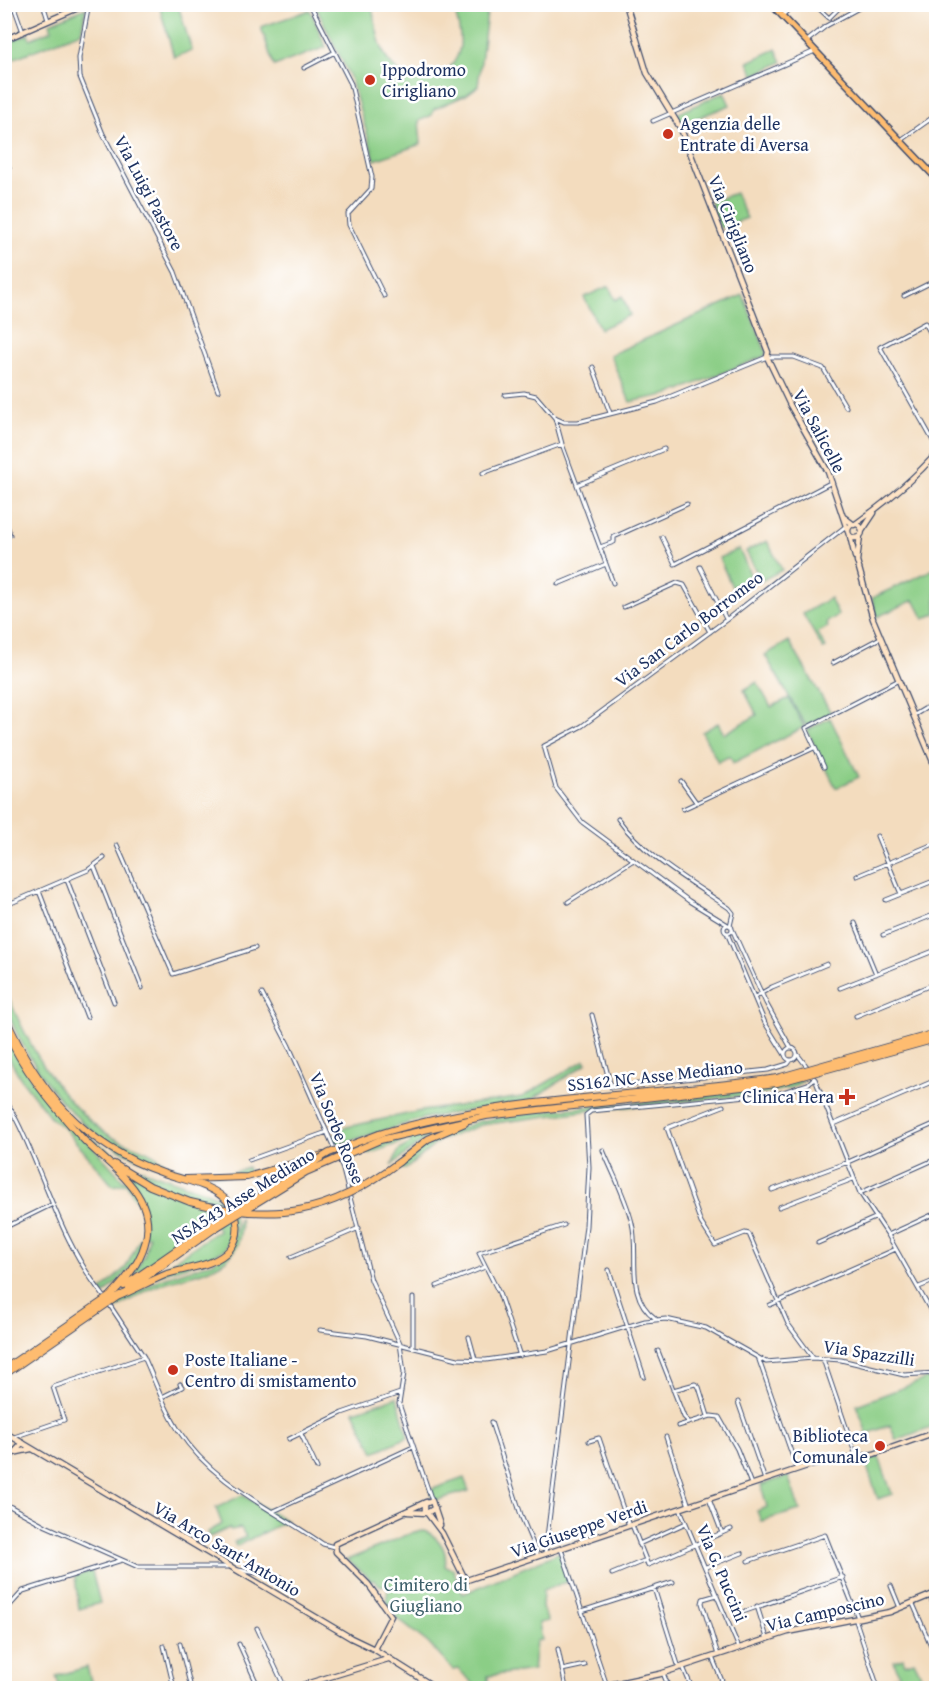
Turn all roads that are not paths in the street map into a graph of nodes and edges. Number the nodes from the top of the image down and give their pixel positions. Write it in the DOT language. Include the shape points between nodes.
graph roads {
  1 [pos="13,4"];
  2 [pos="43,4"];
  3 [pos="88,4"];
  4 [pos="310,4"];
  5 [pos="626,4"];
  6 [pos="771,4"];
  7 [pos="794,4"];
  8 [pos="814,4"];
  9 [pos="843,4"];
  10 [pos="866,4"];
  11 [pos="781,16"];
  12 [pos="48,20"];
  13 [pos="23,32"];
  14 [pos="4,40"];
  15 [pos="806,42"];
  16 [pos="815,51"];
  17 [pos="335,52"];
  18 [pos="304,68"];
  19 [pos="672,113"];
  20 [pos="936,115"];
  21 [pos="653,121"];
  22 [pos="900,140"];
  23 [pos="4,158"];
  24 [pos="4,170"];
  25 [pos="936,178"];
  26 [pos="936,280"];
  27 [pos="384,296"];
  28 [pos="904,296"];
  29 [pos="936,343"];
  30 [pos="767,357"];
  31 [pos="593,367"];
  32 [pos="218,391"];
  33 [pos="505,395"];
  34 [pos="846,406"];
  35 [pos="610,413"];
  36 [pos="555,418"];
  37 [pos="562,444"];
  38 [pos="936,446"];
  39 [pos="664,449"];
  40 [pos="936,454"];
  41 [pos="483,473"];
  42 [pos="832,482"];
  43 [pos="577,485"];
  44 [pos="687,504"];
  45 [pos="879,507"];
  46 [pos="4,515"];
  47 [pos="846,518"];
  48 [pos="854,525"];
  49 [pos="848,531"];
  50 [pos="861,534"];
  51 [pos="10,535"];
  52 [pos="662,537"];
  53 [pos="600,547"];
  54 [pos="856,561"];
  55 [pos="606,564"];
  56 [pos="700,567"];
  57 [pos="558,584"];
  58 [pos="613,584"];
  59 [pos="624,607"];
  60 [pos="726,620"];
  61 [pos="710,632"];
  62 [pos="880,638"];
  63 [pos="833,663"];
  64 [pos="900,680"];
  65 [pos="936,702"];
  66 [pos="916,714"];
  67 [pos="814,748"];
  68 [pos="824,767"];
  69 [pos="936,769"];
  70 [pos="681,781"];
  71 [pos="696,802"];
  72 [pos="683,809"];
  73 [pos="618,819"];
  74 [pos="877,836"];
  75 [pos="936,843"];
  76 [pos="117,845"];
  77 [pos="104,858"];
  78 [pos="632,861"];
  79 [pos="888,863"];
  80 [pos="94,867"];
  81 [pos="857,876"];
  82 [pos="67,880"];
  83 [pos="936,880"];
  84 [pos="39,891"];
  85 [pos="901,894"];
  86 [pos="886,900"];
  87 [pos="568,902"];
  88 [pos="4,906"];
  89 [pos="936,914"];
  90 [pos="718,922"];
  91 [pos="855,923"];
  92 [pos="730,927"];
  93 [pos="724,929"];
  94 [pos="727,933"];
  95 [pos="883,935"];
  96 [pos="739,945"];
  97 [pos="255,948"];
  98 [pos="734,948"];
  99 [pos="936,950"];
  100 [pos="827,964"];
  101 [pos="876,974"];
  102 [pos="936,983"];
  103 [pos="142,988"];
  104 [pos="840,988"];
  105 [pos="262,994"];
  106 [pos="762,994"];
  107 [pos="754,997"];
  108 [pos="114,1002"];
  109 [pos="4,1014"];
  110 [pos="592,1015"];
  111 [pos="856,1016"];
  112 [pos="87,1017"];
  113 [pos="4,1027"];
  114 [pos="936,1033"];
  115 [pos="936,1039"];
  116 [pos="791,1048"];
  117 [pos="785,1055"];
  118 [pos="795,1058"];
  119 [pos="814,1078"];
  120 [pos="777,1080"];
  121 [pos="936,1080"];
  122 [pos="4,1097"];
  123 [pos="537,1104"];
  124 [pos="723,1106"];
  125 [pos="486,1116"];
  126 [pos="936,1123"];
  127 [pos="834,1124"];
  128 [pos="328,1132"];
  129 [pos="380,1137"];
  130 [pos="603,1150"];
  131 [pos="329,1153"];
  132 [pos="936,1159"];
  133 [pos="249,1160"];
  134 [pos="848,1162"];
  135 [pos="122,1172"];
  136 [pos="182,1179"];
  137 [pos="854,1179"];
  138 [pos="772,1190"];
  139 [pos="860,1193"];
  140 [pos="52,1204"];
  141 [pos="779,1207"];
  142 [pos="936,1213"];
  143 [pos="876,1217"];
  144 [pos="564,1225"];
  145 [pos="213,1227"];
  146 [pos="4,1228"];
  147 [pos="359,1228"];
  148 [pos="888,1235"];
  149 [pos="818,1243"];
  150 [pos="896,1249"];
  151 [pos="291,1257"];
  152 [pos="485,1267"];
  153 [pos="609,1270"];
  154 [pos="936,1280"];
  155 [pos="436,1286"];
  156 [pos="919,1287"];
  157 [pos="103,1296"];
  158 [pos="114,1296"];
  159 [pos="413,1298"];
  160 [pos="779,1301"];
  161 [pos="770,1305"];
  162 [pos="111,1307"];
  163 [pos="657,1320"];
  164 [pos="936,1320"];
  165 [pos="628,1326"];
  166 [pos="320,1330"];
  167 [pos="469,1337"];
  168 [pos="400,1343"];
  169 [pos="572,1344"];
  170 [pos="412,1346"];
  171 [pos="658,1351"];
  172 [pos="520,1356"];
  173 [pos="144,1357"];
  174 [pos="758,1358"];
  175 [pos="813,1358"];
  176 [pos="475,1359"];
  177 [pos="823,1359"];
  178 [pos="4,1368"];
  179 [pos="936,1373"];
  180 [pos="4,1375"];
  181 [pos="644,1377"];
  182 [pos="180,1384"];
  183 [pos="673,1390"];
  184 [pos="400,1394"];
  185 [pos="162,1397"];
  186 [pos="738,1402"];
  187 [pos="708,1416"];
  188 [pos="689,1421"];
  189 [pos="491,1422"];
  190 [pos="678,1426"];
  191 [pos="4,1432"];
  192 [pos="936,1432"];
  193 [pos="301,1434"];
  194 [pos="12,1436"];
  195 [pos="666,1437"];
  196 [pos="289,1439"];
  197 [pos="589,1441"];
  198 [pos="23,1443"];
  199 [pos="413,1447"];
  200 [pos="33,1449"];
  201 [pos="13,1453"];
  202 [pos="857,1458"];
  203 [pos="4,1463"];
  204 [pos="317,1468"];
  205 [pos="797,1469"];
  206 [pos="765,1480"];
  207 [pos="751,1485"];
  208 [pos="709,1499"];
  209 [pos="429,1502"];
  210 [pos="4,1503"];
  211 [pos="689,1506"];
  212 [pos="435,1508"];
  213 [pos="680,1509"];
  214 [pos="274,1511"];
  215 [pos="402,1513"];
  216 [pos="426,1513"];
  217 [pos="686,1523"];
  218 [pos="630,1526"];
  219 [pos="731,1529"];
  220 [pos="442,1533"];
  221 [pos="722,1533"];
  222 [pos="639,1544"];
  223 [pos="695,1544"];
  224 [pos="334,1548"];
  225 [pos="561,1549"];
  226 [pos="545,1553"];
  227 [pos="742,1553"];
  228 [pos="538,1556"];
  229 [pos="122,1560"];
  230 [pos="646,1560"];
  231 [pos="748,1561"];
  232 [pos="705,1567"];
  233 [pos="233,1568"];
  234 [pos="612,1574"];
  235 [pos="281,1577"];
  236 [pos="843,1577"];
  237 [pos="466,1581"];
  238 [pos="673,1582"];
  239 [pos="459,1583"];
  240 [pos="891,1586"];
  241 [pos="654,1588"];
  242 [pos="936,1593"];
  243 [pos="717,1595"];
  244 [pos="930,1596"];
  245 [pos="913,1603"];
  246 [pos="757,1606"];
  247 [pos="900,1608"];
  248 [pos="4,1611"];
  249 [pos="582,1611"];
  250 [pos="936,1611"];
  251 [pos="741,1612"];
  252 [pos="857,1620"];
  253 [pos="257,1628"];
  254 [pos="767,1638"];
  255 [pos="180,1644"];
  256 [pos="239,1644"];
  257 [pos="164,1647"];
  258 [pos="374,1648"];
  259 [pos="739,1648"];
  260 [pos="558,1649"];
  261 [pos="715,1656"];
  262 [pos="936,1657"];
  263 [pos="388,1659"];
  264 [pos="585,1665"];
  265 [pos="681,1667"];
  266 [pos="562,1670"];
  267 [pos="663,1673"];
  268 [pos="608,1686"];
  269 [pos="304,1687"];
  270 [pos="174,1689"];
  271 [pos="191,1689"];
  272 [pos="259,1689"];
  273 [pos="285,1689"];
  274 [pos="293,1689"];
  275 [pos="436,1689"];
  276 [pos="566,1689"];
  277 [pos="596,1689"];
  278 [pos="669,1689"];
  279 [pos="692,1689"];
  280 [pos="725,1689"];
  281 [pos="878,1689"];
  1 -- 13 [label="street"];
  2 -- 12 [label="street"];
  3 -- 12 [label="street"];
  3 -- 32 [label="street, Via Luigi Pastore" via="79,57 80,77 103,134 175,272"];
  4 -- 17 [label="street"];
  5 -- 19 [label="street, Via Cirigliano" via="647,73"];
  6 -- 11 [label="main road"];
  7 -- 11 [label="street"];
  8 -- 9 [label="street" via="829,18"];
  10 -- 15 [label="street"];
  11 -- 15 [label="main road"];
  12 -- 13 [label="street"];
  13 -- 14 [label="street"];
  15 -- 16 [label="main road"];
  16 -- 19 [label="street"];
  16 -- 22 [label="main road"];
  17 -- 18 [label="street"];
  17 -- 27 [label="street" via="351,84 372,177 371,189 348,214 349,225"];
  19 -- 21 [label="street"];
  19 -- 30 [label="street, Via Cirigliano" via="743,287"];
  20 -- 22 [label="street"];
  22 -- 25 [label="main road"];
  23 -- 24 [label="street" via="9,168"];
  26 -- 28 [label="street"];
  29 -- 38 [label="street" via="925,323 880,347"];
  30 -- 34 [label="street" via="789,356 823,368"];
  30 -- 35 [label="street" via="682,394"];
  30 -- 42 [label="street, Via Salicelle"];
  31 -- 35 [label="street"];
  33 -- 36 [label="street" via="536,396"];
  35 -- 36 [label="street" via="578,422"];
  36 -- 37 [label="street"];
  37 -- 41 [label="street"];
  37 -- 43 [label="street"];
  39 -- 43 [label="street"];
  40 -- 45 [label="street"];
  42 -- 47 [label="street, Via Salicelle"];
  42 -- 52 [label="street" via="675,564"];
  43 -- 53 [label="street"];
  44 -- 53 [label="street"];
  45 -- 48 [label="street"];
  45 -- 50 [label="street"];
  46 -- 51 [label="street"];
  47 -- 48 [label="street"];
  47 -- 49 [label="street"];
  48 -- 49 [label="street"];
  48 -- 50 [label="street" via="860,527"];
  49 -- 50 [label="street"];
  49 -- 54 [label="street"];
  49 -- 60 [label="street, Via San Carlo Borromeo"];
  50 -- 54 [label="street"];
  53 -- 55 [label="street"];
  54 -- 62 [label="street"];
  55 -- 57 [label="street"];
  55 -- 58 [label="street"];
  56 -- 60 [label="street"];
  59 -- 61 [label="street" via="676,583 684,585"];
  60 -- 61 [label="street, Via San Carlo Borromeo"];
  61 -- 78 [label="street, Via San Carlo Borromeo" via="582,726 544,746 556,788 569,808"];
  62 -- 63 [label="street"];
  62 -- 64 [label="street"];
  64 -- 66 [label="street"];
  64 -- 67 [label="street" via="806,728"];
  65 -- 66 [label="street"];
  66 -- 69 [label="street"];
  67 -- 68 [label="street"];
  67 -- 71 [label="street"];
  70 -- 71 [label="street"];
  71 -- 72 [label="street"];
  73 -- 92 [label="street" via="649,850 729,908 733,913"];
  74 -- 79 [label="street"];
  75 -- 79 [label="street"];
  76 -- 97 [label="street" via="173,974"];
  77 -- 80 [label="street"];
  78 -- 87 [label="street"];
  78 -- 90 [label="street"];
  79 -- 81 [label="street"];
  79 -- 85 [label="street"];
  80 -- 82 [label="street"];
  80 -- 103 [label="street"];
  82 -- 84 [label="street"];
  82 -- 108 [label="street"];
  83 -- 85 [label="street"];
  84 -- 88 [label="street"];
  84 -- 112 [label="street"];
  85 -- 86 [label="street"];
  89 -- 95 [label="street"];
  90 -- 92 [label="street"];
  90 -- 93 [label="street"];
  91 -- 101 [label="street"];
  92 -- 93 [label="street"];
  92 -- 94 [label="street"];
  92 -- 96 [label="street"];
  93 -- 94 [label="street"];
  94 -- 98 [label="street"];
  96 -- 98 [label="street"];
  96 -- 106 [label="street"];
  98 -- 107 [label="street"];
  99 -- 101 [label="street"];
  100 -- 106 [label="street"];
  101 -- 104 [label="street"];
  102 -- 111 [label="street"];
  105 -- 128 [label="street, Via Sorbe Rosse"];
  106 -- 107 [label="street"];
  106 -- 116 [label="street"];
  107 -- 117 [label="street"];
  109 -- 136 [label="highway" via="41,1081 84,1131 121,1156"];
  110 -- 118 [label="street" via="611,1087 768,1070"];
  113 -- 135 [label="highway" via="36,1082 61,1115"];
  114 -- 120 [label="highway, NSA543 Asse Mediano, bridge"];
  115 -- 120 [label="highway, SS162 NC Asse Mediano, bridge"];
  116 -- 117 [label="street"];
  116 -- 118 [label="street"];
  117 -- 118 [label="street"];
  118 -- 119 [label="street" via="804,1061"];
  119 -- 127 [label="street"];
  119 -- 169 [label="street" via="808,1084 780,1093 591,1111 586,1115 589,1185"];
  120 -- 123 [label="highway, SS162 NC Asse Mediano"];
  120 -- 125 [label="highway, NSA543 Asse Mediano"];
  121 -- 127 [label="street"];
  122 -- 140 [label="street"];
  123 -- 129 [label="highway, NSA543 Asse Mediano" via="438,1118"];
  124 -- 160 [label="street" via="668,1128 701,1223 712,1243 718,1245 749,1234"];
  125 -- 129 [label="highway, NSA543 Asse Mediano"];
  125 -- 135 [label="highway, bridge" via="440,1132 370,1184 334,1202 304,1209 266,1213 190,1202"];
  126 -- 134 [label="street"];
  127 -- 134 [label="street"];
  128 -- 133 [label="street"];
  128 -- 147 [label="street, Via Sorbe Rosse"];
  129 -- 131 [label="highway, NSA543 Asse Mediano, bridge"];
  129 -- 145 [label="highway, NSA543 Asse Mediano, bridge" via="306,1172"];
  130 -- 163 [label="street" via="633,1226 637,1289"];
  131 -- 136 [label="highway, bridge" via="247,1177"];
  131 -- 145 [label="highway, NSA543 Asse Mediano, bridge"];
  132 -- 139 [label="street"];
  134 -- 137 [label="street"];
  134 -- 138 [label="street"];
  135 -- 158 [label="highway" via="135,1191 147,1223 144,1250"];
  136 -- 158 [label="highway" via="229,1203 238,1226 230,1249 213,1260"];
  137 -- 139 [label="street"];
  137 -- 141 [label="street"];
  139 -- 143 [label="street"];
  140 -- 146 [label="street"];
  140 -- 157 [label="street" via="81,1267"];
  142 -- 148 [label="street"];
  143 -- 148 [label="street"];
  143 -- 149 [label="street"];
  144 -- 152 [label="street" via="479,1253"];
  145 -- 158 [label="highway, NSA543 Asse Mediano"];
  147 -- 151 [label="street"];
  147 -- 168 [label="street, Via Sorbe Rosse" via="371,1280"];
  148 -- 150 [label="street"];
  150 -- 156 [label="street"];
  150 -- 160 [label="street"];
  152 -- 155 [label="street"];
  152 -- 172 [label="street" via="499,1293"];
  153 -- 165 [label="street"];
  154 -- 156 [label="street"];
  156 -- 164 [label="street"];
  158 -- 178 [label="highway, NSA543 Asse Mediano"];
  158 -- 180 [label="highway, NSA543 Asse Mediano"];
  159 -- 170 [label="street"];
  160 -- 161 [label="street"];
  160 -- 175 [label="street" via="788,1324"];
  162 -- 173 [label="street"];
  163 -- 165 [label="street, Via Spazzilli"];
  163 -- 174 [label="street, Via Spazzilli" via="706,1328"];
  165 -- 169 [label="street, Via Spazzilli"];
  165 -- 181 [label="street"];
  166 -- 168 [label="street"];
  167 -- 176 [label="street"];
  168 -- 170 [label="street"];
  168 -- 184 [label="street, Via Sorbe Rosse" via="404,1373"];
  169 -- 172 [label="street, Via Spazzilli"];
  169 -- 226 [label="street"];
  170 -- 176 [label="street" via="458,1359"];
  171 -- 183 [label="street"];
  172 -- 176 [label="street, Via Spazzilli"];
  173 -- 185 [label="street"];
  173 -- 194 [label="street" via="53,1387 64,1420"];
  174 -- 175 [label="street, Via Spazzilli" via="766,1362"];
  174 -- 205 [label="street"];
  175 -- 177 [label="street, Via Spazzilli"];
  177 -- 179 [label="street, Via Spazzilli" via="904,1375"];
  177 -- 202 [label="street"];
  182 -- 185 [label="street" via="182,1388"];
  183 -- 187 [label="street" via="695,1384"];
  183 -- 188 [label="street"];
  184 -- 193 [label="street" via="342,1413"];
  184 -- 199 [label="street, Via Sorbe Rosse" via="401,1413"];
  185 -- 214 [label="street" via="178,1430 193,1448 241,1492"];
  186 -- 206 [label="street"];
  187 -- 188 [label="street"];
  187 -- 207 [label="street" via="719,1417"];
  188 -- 190 [label="street"];
  189 -- 228 [label="street"];
  191 -- 194 [label="street, Via Arco Sant'Antonio"];
  192 -- 202 [label="street, Via Giuseppe Verdi"];
  193 -- 196 [label="street"];
  193 -- 204 [label="street"];
  194 -- 198 [label="street, Via Arco Sant'Antonio"];
  194 -- 201 [label="street"];
  195 -- 211 [label="street"];
  197 -- 218 [label="street" via="599,1438"];
  198 -- 200 [label="street, Via Arco Sant'Antonio"];
  198 -- 201 [label="street"];
  199 -- 209 [label="street, Via Sorbe Rosse"];
  199 -- 214 [label="street"];
  200 -- 201 [label="street"];
  200 -- 233 [label="street, Via Arco Sant'Antonio"];
  201 -- 203 [label="street"];
  202 -- 205 [label="street, Via Giuseppe Verdi"];
  205 -- 206 [label="street, Via Giuseppe Verdi"];
  206 -- 207 [label="street, Via Giuseppe Verdi"];
  207 -- 208 [label="street, Via Giuseppe Verdi"];
  208 -- 211 [label="street, Via Giuseppe Verdi"];
  208 -- 221 [label="street"];
  209 -- 212 [label="street"];
  209 -- 215 [label="street"];
  209 -- 216 [label="street"];
  210 -- 229 [label="street"];
  211 -- 213 [label="street, Via Giuseppe Verdi"];
  212 -- 216 [label="street"];
  212 -- 220 [label="street"];
  213 -- 217 [label="street, Via G. Puccini"];
  213 -- 218 [label="street, Via Giuseppe Verdi"];
  214 -- 224 [label="street"];
  215 -- 216 [label="street"];
  215 -- 224 [label="street" via="338,1541"];
  216 -- 220 [label="street"];
  217 -- 222 [label="street"];
  217 -- 223 [label="street, Via G. Puccini"];
  218 -- 222 [label="street"];
  218 -- 225 [label="street, Via Giuseppe Verdi"];
  219 -- 221 [label="street"];
  220 -- 237 [label="street"];
  221 -- 223 [label="street"];
  222 -- 230 [label="street"];
  223 -- 230 [label="street" via="648,1565"];
  223 -- 232 [label="street, Via G. Puccini"];
  224 -- 258 [label="street" via="391,1616"];
  225 -- 226 [label="street, Via Giuseppe Verdi"];
  225 -- 249 [label="street"];
  226 -- 228 [label="street, Via Giuseppe Verdi"];
  227 -- 232 [label="street"];
  228 -- 237 [label="street, Via Giuseppe Verdi"];
  229 -- 233 [label="street" via="138,1567"];
  229 -- 248 [label="street" via="23,1591"];
  230 -- 234 [label="street"];
  231 -- 236 [label="street" via="825,1535"];
  232 -- 243 [label="street, Via G. Puccini"];
  233 -- 235 [label="street"];
  233 -- 258 [label="street, Via Arco Sant'Antonio"];
  236 -- 246 [label="street"];
  236 -- 252 [label="street"];
  237 -- 239 [label="street, Via Giuseppe Verdi"];
  238 -- 241 [label="street"];
  240 -- 247 [label="street"];
  241 -- 249 [label="street"];
  241 -- 265 [label="street"];
  242 -- 244 [label="street, Via Camposcino"];
  243 -- 259 [label="street, Via G. Puccini"];
  243 -- 261 [label="street" via="702,1602"];
  244 -- 245 [label="street, Via Camposcino"];
  244 -- 250 [label="street"];
  245 -- 247 [label="street, Via Camposcino"];
  245 -- 262 [label="street"];
  246 -- 251 [label="street"];
  246 -- 254 [label="street"];
  247 -- 252 [label="street, Via Camposcino"];
  249 -- 268 [label="street"];
  252 -- 254 [label="street, Via Camposcino"];
  252 -- 281 [label="street"];
  253 -- 273 [label="street"];
  254 -- 259 [label="street, Via Camposcino"];
  255 -- 271 [label="street"];
  256 -- 272 [label="street"];
  257 -- 270 [label="street"];
  258 -- 263 [label="street, Via Arco Sant'Antonio"];
  259 -- 261 [label="street, Via Camposcino"];
  260 -- 266 [label="street"];
  261 -- 265 [label="street, Via Camposcino"];
  261 -- 280 [label="street"];
  263 -- 269 [label="street"];
  263 -- 275 [label="street, Via Arco Sant'Antonio"];
  264 -- 266 [label="street"];
  265 -- 267 [label="street, Via Camposcino"];
  265 -- 279 [label="street"];
  266 -- 276 [label="street"];
  267 -- 268 [label="street, Via Camposcino"];
  267 -- 278 [label="street"];
  268 -- 277 [label="street, Via Camposcino"];
  269 -- 274 [label="street"];
}
